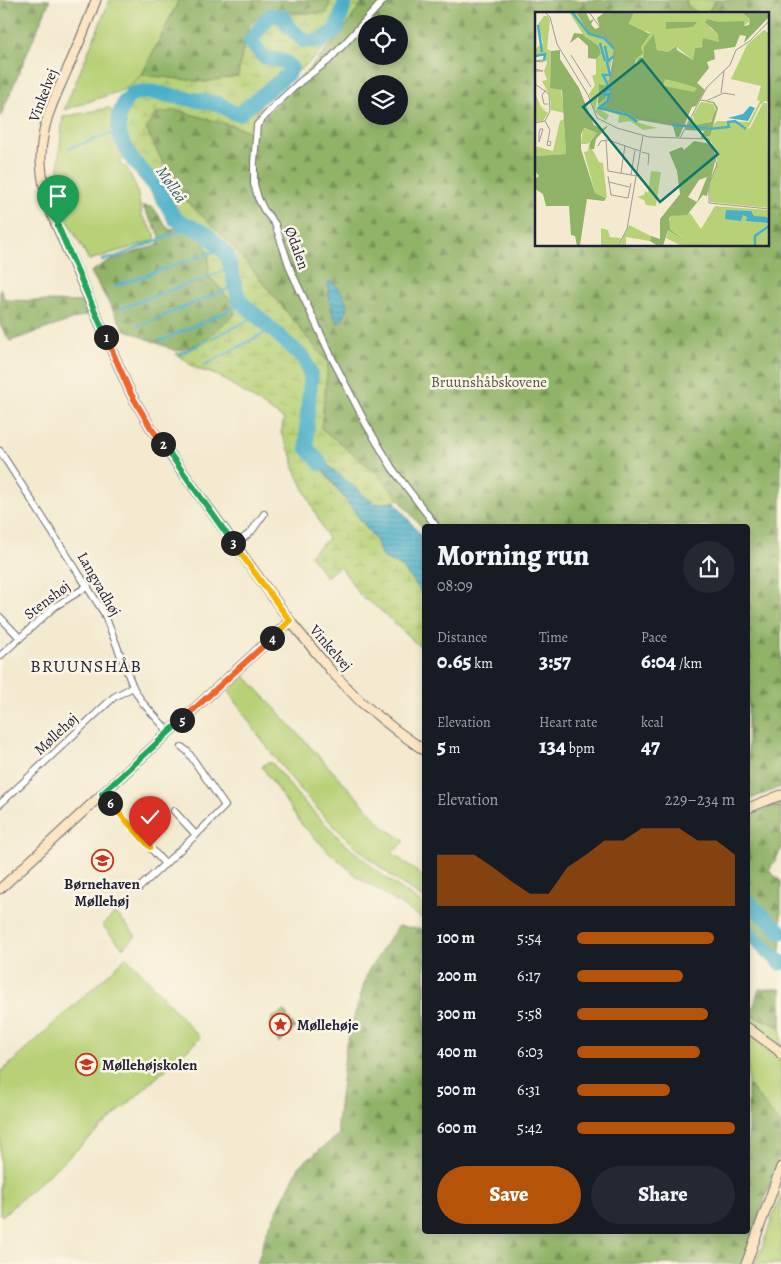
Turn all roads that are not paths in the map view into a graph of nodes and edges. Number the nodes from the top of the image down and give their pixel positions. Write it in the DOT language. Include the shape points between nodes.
graph roads {
  1 [pos="96,0"];
  2 [pos="384,0"];
  3 [pos="0,451"];
  4 [pos="264,514"];
  5 [pos="434,524"];
  6 [pos="235,545"];
  7 [pos="88,586"];
  8 [pos="0,617"];
  9 [pos="290,621"];
  10 [pos="20,638"];
  11 [pos="0,656"];
  12 [pos="133,687"];
  13 [pos="169,732"];
  14 [pos="182,748"];
  15 [pos="422,749"];
  16 [pos="102,794"];
  17 [pos="781,795"];
  18 [pos="0,804"];
  19 [pos="750,807"];
  20 [pos="174,811"];
  21 [pos="196,835"];
  22 [pos="165,864"];
  23 [pos="139,888"];
  24 [pos="0,890"];
  25 [pos="750,1030"];
  26 [pos="781,1054"];
  27 [pos="781,1167"];
  28 [pos="746,1264"];
  1 -- 6 [label="street, Vinkelvej" via="49,112 42,138 42,181 48,206 131,394 151,428"];
  2 -- 5 [label="street, Ødalen" via="328,61 301,81 257,125 254,184 264,210 275,224 296,280 333,360 366,424 392,468"];
  3 -- 7 [label="street, Langvadhøj"];
  4 -- 6 [label="street" via="251,532"];
  6 -- 9 [label="street, Vinkelvej"];
  7 -- 10 [label="street, Stenshøj" via="54,607"];
  7 -- 12 [label="street, Langvadhøj" via="104,613"];
  8 -- 10 [label="street"];
  9 -- 13 [label="street"];
  9 -- 15 [label="street, Vinkelvej" via="362,703"];
  10 -- 11 [label="street, Stenshøj"];
  12 -- 13 [label="street, Langvadhøj"];
  12 -- 18 [label="street, Møllehøj" via="114,697"];
  13 -- 16 [label="street"];
  14 -- 21 [label="street" via="225,806"];
  16 -- 22 [label="street"];
  16 -- 24 [label="street"];
  17 -- 19 [label="street"];
  20 -- 21 [label="street"];
  21 -- 22 [label="street"];
  22 -- 23 [label="street"];
  25 -- 26 [label="street"];
  27 -- 28 [label="street"];
}
